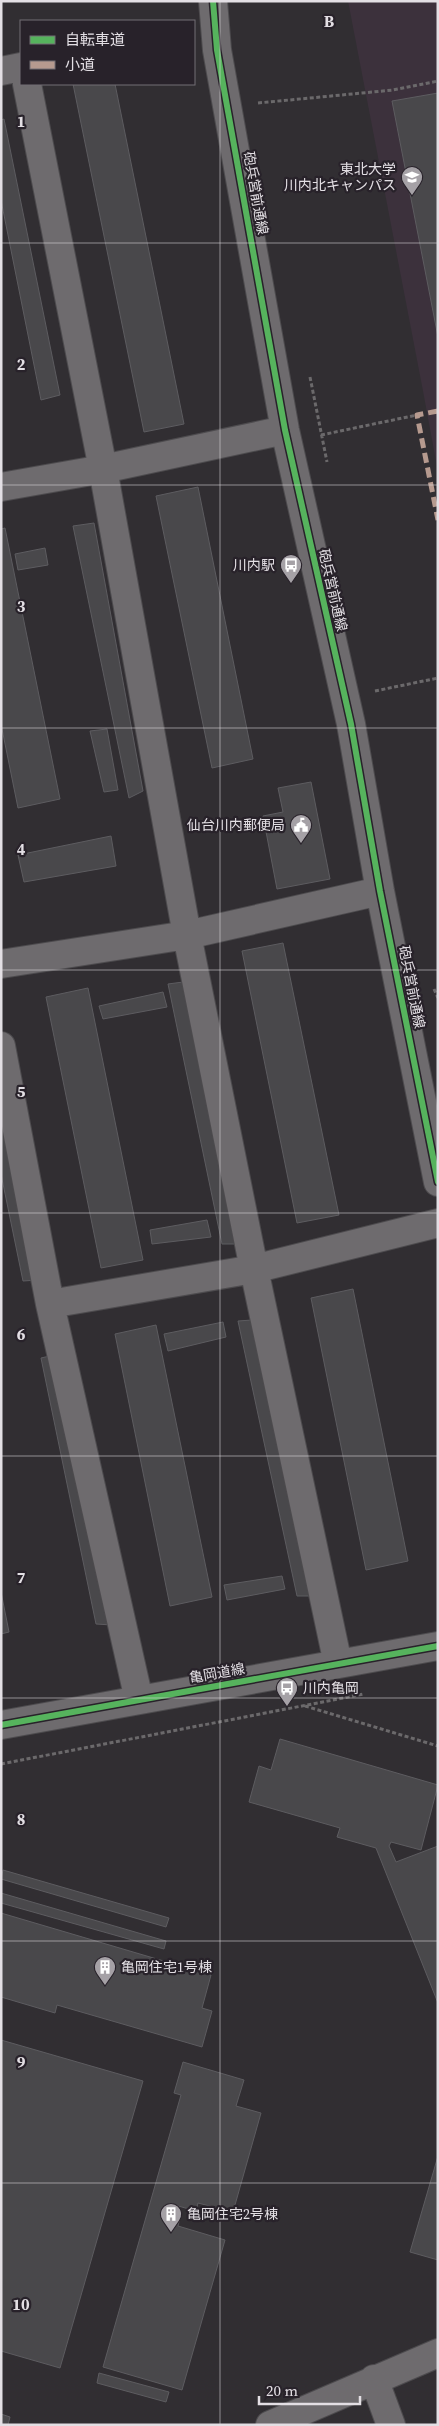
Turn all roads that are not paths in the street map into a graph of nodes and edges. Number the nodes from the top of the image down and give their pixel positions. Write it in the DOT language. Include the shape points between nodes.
graph roads {
  1 [pos="213,1"];
  2 [pos="20,67"];
  3 [pos="1,71"];
  4 [pos="27,85"];
  5 [pos="285,430"];
  6 [pos="103,469"];
  7 [pos="1,487"];
  8 [pos="380,891"];
  9 [pos="187,934"];
  10 [pos="1,964"];
  11 [pos="1,1046"];
  12 [pos="438,1182"];
  13 [pos="438,1223"];
  14 [pos="254,1269"];
  15 [pos="50,1304"];
  16 [pos="438,1646"];
  17 [pos="338,1664"];
  18 [pos="139,1700"];
  19 [pos="1,1725"];
  20 [pos="438,2353"];
  21 [pos="374,2379"];
  22 [pos="270,2425"];
  23 [pos="391,2425"];
  1 -- 5 [label="street, 砲兵営前通線" via="218,50"];
  2 -- 3 [label="street"];
  4 -- 6 [label="street"];
  5 -- 6 [label="street"];
  5 -- 8 [label="street, 砲兵営前通線" via="351,724"];
  6 -- 7 [label="street"];
  6 -- 9 [label="street"];
  8 -- 9 [label="street"];
  8 -- 12 [label="street, 砲兵営前通線"];
  9 -- 10 [label="street"];
  9 -- 14 [label="street"];
  11 -- 15 [label="street"];
  13 -- 14 [label="street"];
  14 -- 15 [label="street"];
  14 -- 17 [label="street"];
  15 -- 18 [label="street"];
  16 -- 17 [label="street, 亀岡道線"];
  17 -- 18 [label="street, 亀岡道線"];
  18 -- 19 [label="street, 亀岡道線"];
  20 -- 21 [label="street"];
  21 -- 22 [label="street"];
  21 -- 23 [label="street"];
}
